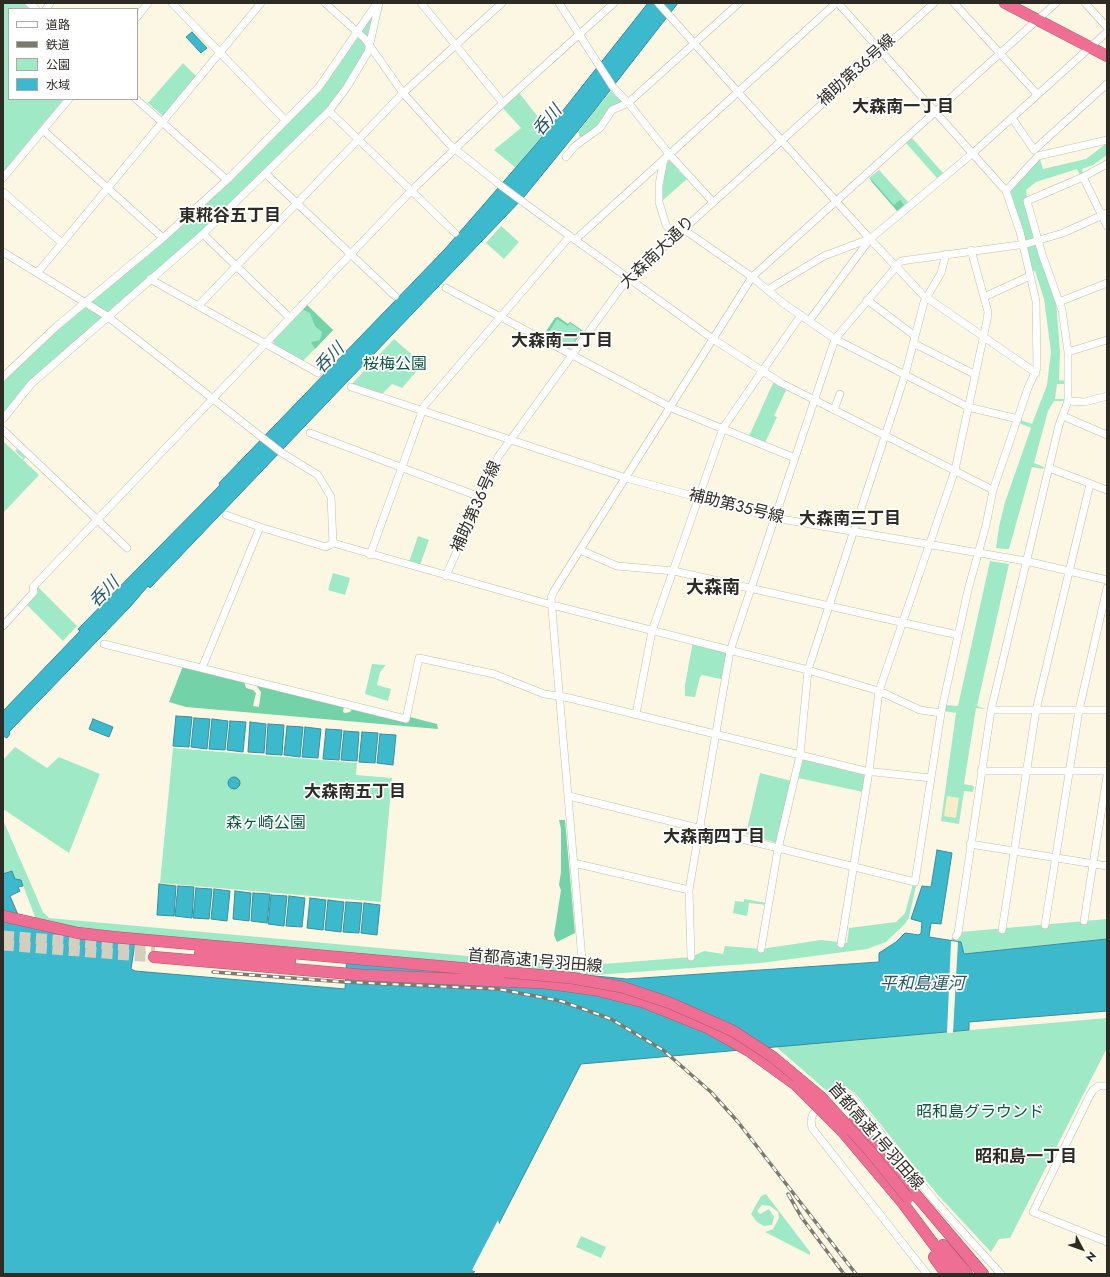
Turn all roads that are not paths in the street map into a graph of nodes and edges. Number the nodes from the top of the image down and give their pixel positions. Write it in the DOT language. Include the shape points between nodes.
graph roads {
  1 [pos="148,3"];
  2 [pos="172,3"];
  3 [pos="261,3"];
  4 [pos="325,3"];
  5 [pos="378,3"];
  6 [pos="421,3"];
  7 [pos="502,3"];
  8 [pos="559,3"];
  9 [pos="614,3"];
  10 [pos="658,3"];
  11 [pos="739,3"];
  12 [pos="837,3"];
  13 [pos="934,3"];
  14 [pos="954,3"];
  15 [pos="1006,3"];
  16 [pos="1056,3"];
  17 [pos="1085,3"];
  18 [pos="138,16"];
  19 [pos="1037,19"];
  20 [pos="1107,27"];
  21 [pos="358,32"];
  22 [pos="1107,32"];
  23 [pos="578,36"];
  24 [pos="694,44"];
  25 [pos="455,45"];
  26 [pos="370,46"];
  27 [pos="1090,47"];
  28 [pos="880,50"];
  29 [pos="220,53"];
  30 [pos="1000,53"];
  31 [pos="1107,56"];
  32 [pos="1107,84"];
  33 [pos="402,92"];
  34 [pos="738,92"];
  35 [pos="1037,94"];
  36 [pos="68,100"];
  37 [pos="137,100"];
  38 [pos="503,103"];
  39 [pos="628,103"];
  40 [pos="329,111"];
  41 [pos="935,111"];
  42 [pos="1012,118"];
  43 [pos="285,120"];
  44 [pos="163,123"];
  45 [pos="43,130"];
  46 [pos="358,139"];
  47 [pos="782,140"];
  48 [pos="1107,140"];
  49 [pos="454,148"];
  50 [pos="973,153"];
  51 [pos="1036,153"];
  52 [pos="566,157"];
  53 [pos="666,157"];
  54 [pos="1107,164"];
  55 [pos="266,174"];
  56 [pos="1083,177"];
  57 [pos="3,178"];
  58 [pos="227,180"];
  59 [pos="108,188"];
  60 [pos="412,191"];
  61 [pos="1006,191"];
  62 [pos="3,192"];
  63 [pos="713,202"];
  64 [pos="836,202"];
  65 [pos="297,204"];
  66 [pos="1104,215"];
  67 [pos="1107,226"];
  68 [pos="683,229"];
  69 [pos="455,233"];
  70 [pos="203,234"];
  71 [pos="675,236"];
  72 [pos="163,238"];
  73 [pos="573,238"];
  74 [pos="870,239"];
  75 [pos="1037,241"];
  76 [pos="62,243"];
  77 [pos="1024,244"];
  78 [pos="971,250"];
  79 [pos="3,252"];
  80 [pos="351,254"];
  81 [pos="946,254"];
  82 [pos="896,265"];
  83 [pos="237,267"];
  84 [pos="38,272"];
  85 [pos="1030,276"];
  86 [pos="752,277"];
  87 [pos="629,278"];
  88 [pos="150,279"];
  89 [pos="1107,283"];
  90 [pos="446,288"];
  91 [pos="769,289"];
  92 [pos="395,296"];
  93 [pos="925,296"];
  94 [pos="984,297"];
  95 [pos="867,300"];
  96 [pos="84,301"];
  97 [pos="1059,302"];
  98 [pos="198,306"];
  99 [pos="104,314"];
  100 [pos="801,315"];
  101 [pos="501,316"];
  102 [pos="290,318"];
  103 [pos="809,321"];
  104 [pos="983,337"];
  105 [pos="713,339"];
  106 [pos="835,339"];
  107 [pos="914,340"];
  108 [pos="1107,340"];
  109 [pos="265,344"];
  110 [pos="1068,352"];
  111 [pos="573,354"];
  112 [pos="762,370"];
  113 [pos="318,373"];
  114 [pos="1036,373"];
  115 [pos="974,374"];
  116 [pos="905,375"];
  117 [pos="3,377"];
  118 [pos="350,387"];
  119 [pos="840,394"];
  120 [pos="1107,396"];
  121 [pos="213,399"];
  122 [pos="814,400"];
  123 [pos="1068,400"];
  124 [pos="670,406"];
  125 [pos="968,408"];
  126 [pos="834,410"];
  127 [pos="421,411"];
  128 [pos="1063,416"];
  129 [pos="3,419"];
  130 [pos="1018,419"];
  131 [pos="723,428"];
  132 [pos="3,430"];
  133 [pos="310,433"];
  134 [pos="885,435"];
  135 [pos="1107,435"];
  136 [pos="511,440"];
  137 [pos="795,458"];
  138 [pos="401,467"];
  139 [pos="1049,468"];
  140 [pos="955,470"];
  141 [pos="626,478"];
  142 [pos="1090,484"];
  143 [pos="994,490"];
  144 [pos="1107,490"];
  145 [pos="480,497"];
  146 [pos="700,498"];
  147 [pos="226,515"];
  148 [pos="776,518"];
  149 [pos="97,519"];
  150 [pos="260,527"];
  151 [pos="854,532"];
  152 [pos="333,543"];
  153 [pos="930,544"];
  154 [pos="127,548"];
  155 [pos="580,550"];
  156 [pos="979,552"];
  157 [pos="370,555"];
  158 [pos="1026,561"];
  159 [pos="674,571"];
  160 [pos="1069,571"];
  161 [pos="446,576"];
  162 [pos="1107,580"];
  163 [pos="751,588"];
  164 [pos="1107,588"];
  165 [pos="552,605"];
  166 [pos="829,606"];
  167 [pos="902,622"];
  168 [pos="3,626"];
  169 [pos="652,631"];
  170 [pos="958,635"];
  171 [pos="104,644"];
  172 [pos="730,651"];
  173 [pos="202,668"];
  174 [pos="808,670"];
  175 [pos="879,691"];
  176 [pos="559,696"];
  177 [pos="991,710"];
  178 [pos="1036,710"];
  179 [pos="1079,710"];
  180 [pos="1107,710"];
  181 [pos="636,714"];
  182 [pos="941,714"];
  183 [pos="716,734"];
  184 [pos="800,755"];
  185 [pos="870,771"];
  186 [pos="981,771"];
  187 [pos="1107,771"];
  188 [pos="1027,772"];
  189 [pos="1069,772"];
  190 [pos="1107,776"];
  191 [pos="931,778"];
  192 [pos="569,796"];
  193 [pos="699,828"];
  194 [pos="970,844"];
  195 [pos="778,849"];
  196 [pos="1015,851"];
  197 [pos="1056,858"];
  198 [pos="574,863"];
  199 [pos="1094,864"];
  200 [pos="1107,866"];
  201 [pos="855,868"];
  202 [pos="688,890"];
  203 [pos="3,916"];
  204 [pos="1084,921"];
  205 [pos="1045,925"];
  206 [pos="1002,930"];
  207 [pos="956,936"];
  208 [pos="840,944"];
  209 [pos="761,949"];
  210 [pos="155,953"];
  211 [pos="691,957"];
  212 [pos="290,965"];
  213 [pos="583,971"];
  214 [pos="506,972"];
  215 [pos="1107,1086"];
  216 [pos="812,1088"];
  217 [pos="842,1131"];
  218 [pos="927,1230"];
  219 [pos="1107,1242"];
  220 [pos="927,1274"];
  221 [pos="946,1274"];
  222 [pos="956,1274"];
  223 [pos="966,1274"];
  224 [pos="983,1274"];
  225 [pos="1001,1274"];
  1 -- 18 [label="street"];
  2 -- 29 [label="street"];
  3 -- 29 [label="street"];
  4 -- 21 [label="street"];
  5 -- 21 [label="street"];
  5 -- 26 [label="street"];
  6 -- 25 [label="street"];
  7 -- 25 [label="street"];
  8 -- 23 [label="street"];
  9 -- 23 [label="street"];
  10 -- 24 [label="street"];
  11 -- 24 [label="street"];
  12 -- 28 [label="street"];
  12 -- 34 [label="street"];
  13 -- 28 [label="street, 補助第36号線"];
  14 -- 30 [label="street"];
  15 -- 19 [label="highway"];
  16 -- 19 [label="street"];
  17 -- 20 [label="street"];
  19 -- 27 [label="highway"];
  19 -- 30 [label="street"];
  21 -- 26 [label="street"];
  21 -- 43 [label="street" via="319,87"];
  22 -- 27 [label="street"];
  23 -- 38 [label="street"];
  23 -- 39 [label="street" via="613,88"];
  24 -- 34 [label="street"];
  24 -- 39 [label="street"];
  25 -- 33 [label="street"];
  25 -- 38 [label="street"];
  26 -- 33 [label="street"];
  26 -- 40 [label="street" via="347,87"];
  27 -- 31 [label="highway"];
  27 -- 35 [label="street"];
  28 -- 41 [label="street"];
  28 -- 47 [label="street, 補助第36号線"];
  29 -- 43 [label="street"];
  29 -- 44 [label="street"];
  30 -- 35 [label="street"];
  30 -- 41 [label="street"];
  32 -- 51 [label="street"];
  33 -- 46 [label="street"];
  33 -- 49 [label="street"];
  34 -- 47 [label="street"];
  34 -- 53 [label="street"];
  35 -- 42 [label="street"];
  36 -- 45 [label="street"];
  37 -- 44 [label="street"];
  38 -- 49 [label="street"];
  39 -- 52 [label="street" via="612,110 600,128"];
  39 -- 53 [label="street"];
  40 -- 46 [label="street"];
  40 -- 55 [label="street"];
  41 -- 50 [label="street"];
  41 -- 64 [label="street"];
  42 -- 50 [label="street"];
  42 -- 51 [label="street"];
  43 -- 58 [label="street"];
  44 -- 58 [label="street"];
  44 -- 59 [label="street"];
  45 -- 57 [label="street"];
  45 -- 59 [label="street"];
  46 -- 60 [label="street"];
  46 -- 65 [label="street"];
  47 -- 63 [label="street, 大森南大通り"];
  47 -- 64 [label="street"];
  48 -- 51 [label="street"];
  49 -- 60 [label="street"];
  49 -- 73 [label="street"];
  50 -- 61 [label="street"];
  50 -- 74 [label="street"];
  51 -- 61 [label="street"];
  53 -- 63 [label="street"];
  53 -- 71 [label="street" via="659,185 660,205 666,225"];
  53 -- 73 [label="street"];
  54 -- 56 [label="street"];
  55 -- 65 [label="street"];
  55 -- 70 [label="street"];
  56 -- 66 [label="street"];
  56 -- 75 [label="street" via="1028,199 1027,204"];
  58 -- 72 [label="street"];
  59 -- 72 [label="street"];
  59 -- 76 [label="street"];
  60 -- 69 [label="street"];
  60 -- 80 [label="street"];
  61 -- 77 [label="street"];
  62 -- 76 [label="street"];
  63 -- 68 [label="street, 大森南大通り"];
  64 -- 74 [label="street"];
  64 -- 86 [label="street"];
  65 -- 80 [label="street"];
  65 -- 83 [label="street"];
  66 -- 67 [label="street"];
  66 -- 75 [label="street"];
  68 -- 71 [label="street, 大森南大通り"];
  68 -- 86 [label="street"];
  70 -- 83 [label="street"];
  70 -- 88 [label="street"];
  71 -- 87 [label="street, 大森南大通り"];
  72 -- 96 [label="street"];
  73 -- 87 [label="street"];
  73 -- 101 [label="street"];
  74 -- 82 [label="street"];
  74 -- 91 [label="street" via="824,256"];
  74 -- 103 [label="street"];
  75 -- 77 [label="street"];
  75 -- 97 [label="street"];
  76 -- 84 [label="street"];
  77 -- 78 [label="street"];
  77 -- 85 [label="street"];
  78 -- 81 [label="street"];
  78 -- 94 [label="street"];
  79 -- 84 [label="street"];
  80 -- 92 [label="street"];
  80 -- 102 [label="street"];
  81 -- 82 [label="street" via="901,261"];
  81 -- 93 [label="street" via="941,273"];
  82 -- 93 [label="street"];
  82 -- 95 [label="street"];
  83 -- 98 [label="street"];
  83 -- 102 [label="street"];
  84 -- 96 [label="street"];
  85 -- 94 [label="street"];
  85 -- 114 [label="street" via="1036,301"];
  86 -- 91 [label="street"];
  86 -- 105 [label="street"];
  87 -- 105 [label="street"];
  87 -- 111 [label="street, 大森南大通り"];
  88 -- 98 [label="street"];
  88 -- 99 [label="street"];
  89 -- 97 [label="street"];
  90 -- 101 [label="street"];
  91 -- 100 [label="street" via="783,303"];
  93 -- 104 [label="street"];
  93 -- 107 [label="street"];
  94 -- 104 [label="street" via="988,312"];
  95 -- 106 [label="street"];
  95 -- 107 [label="street"];
  96 -- 99 [label="street"];
  96 -- 117 [label="street"];
  97 -- 110 [label="street"];
  98 -- 109 [label="street"];
  99 -- 121 [label="street"];
  99 -- 129 [label="street" via="30,384"];
  100 -- 103 [label="street"];
  100 -- 112 [label="street"];
  101 -- 111 [label="street"];
  101 -- 127 [label="street"];
  102 -- 109 [label="street"];
  103 -- 106 [label="street"];
  104 -- 114 [label="street"];
  104 -- 115 [label="street"];
  105 -- 112 [label="street"];
  105 -- 124 [label="street"];
  106 -- 116 [label="street"];
  106 -- 122 [label="street"];
  107 -- 115 [label="street"];
  107 -- 116 [label="street"];
  108 -- 110 [label="street"];
  109 -- 113 [label="street"];
  109 -- 121 [label="street"];
  110 -- 123 [label="street"];
  111 -- 124 [label="street"];
  111 -- 136 [label="street, 大森南大通り"];
  112 -- 122 [label="street"];
  112 -- 131 [label="street"];
  114 -- 130 [label="street"];
  115 -- 125 [label="street"];
  116 -- 125 [label="street"];
  116 -- 134 [label="street"];
  118 -- 127 [label="street, 補助第35号線"];
  119 -- 126 [label="street"];
  120 -- 123 [label="street" via="1085,402"];
  121 -- 149 [label="street"];
  121 -- 152 [label="street" via="282,453 318,474 330,495"];
  122 -- 126 [label="street"];
  122 -- 137 [label="street"];
  123 -- 128 [label="street"];
  124 -- 131 [label="street"];
  124 -- 141 [label="street"];
  125 -- 130 [label="street"];
  125 -- 140 [label="street"];
  126 -- 134 [label="street"];
  127 -- 136 [label="street, 補助第35号線"];
  127 -- 138 [label="street"];
  128 -- 135 [label="street"];
  128 -- 139 [label="street"];
  130 -- 143 [label="street"];
  131 -- 137 [label="street"];
  131 -- 146 [label="street"];
  132 -- 149 [label="street"];
  133 -- 138 [label="street"];
  134 -- 140 [label="street"];
  134 -- 151 [label="street"];
  136 -- 141 [label="street, 補助第35号線"];
  136 -- 145 [label="street, 補助第36号線" via="498,457"];
  137 -- 148 [label="street"];
  138 -- 145 [label="street"];
  138 -- 157 [label="street"];
  139 -- 142 [label="street"];
  139 -- 158 [label="street"];
  140 -- 143 [label="street"];
  140 -- 153 [label="street"];
  141 -- 146 [label="street, 補助第35号線"];
  141 -- 155 [label="street"];
  142 -- 144 [label="street"];
  142 -- 160 [label="street"];
  143 -- 156 [label="street"];
  145 -- 161 [label="street, 補助第36号線"];
  146 -- 148 [label="street, 補助第35号線"];
  146 -- 159 [label="street"];
  147 -- 150 [label="street"];
  148 -- 151 [label="street, 補助第35号線"];
  148 -- 163 [label="street"];
  149 -- 154 [label="street"];
  149 -- 168 [label="street" via="33,587 34,592"];
  150 -- 152 [label="street" via="326,547"];
  150 -- 173 [label="street"];
  151 -- 153 [label="street, 補助第35号線"];
  151 -- 166 [label="street"];
  152 -- 157 [label="street"];
  153 -- 156 [label="street, 補助第35号線"];
  153 -- 167 [label="street"];
  155 -- 159 [label="street" via="617,566"];
  155 -- 165 [label="street" via="554,591"];
  156 -- 158 [label="street, 補助第35号線"];
  156 -- 170 [label="street"];
  157 -- 161 [label="street"];
  158 -- 160 [label="street, 補助第35号線"];
  158 -- 177 [label="street"];
  159 -- 163 [label="street"];
  159 -- 169 [label="street"];
  160 -- 162 [label="street, 補助第35号線"];
  160 -- 178 [label="street"];
  161 -- 165 [label="street"];
  163 -- 166 [label="street"];
  163 -- 172 [label="street"];
  164 -- 179 [label="street"];
  165 -- 169 [label="street"];
  165 -- 176 [label="street"];
  166 -- 167 [label="street"];
  166 -- 174 [label="street"];
  167 -- 170 [label="street"];
  167 -- 175 [label="street"];
  169 -- 172 [label="street"];
  169 -- 181 [label="street"];
  170 -- 182 [label="street"];
  171 -- 173 [label="street"];
  172 -- 174 [label="street"];
  172 -- 183 [label="street"];
  173 -- 176 [label="street" via="406,719 419,658 494,674 544,694"];
  174 -- 175 [label="street"];
  174 -- 184 [label="street"];
  175 -- 182 [label="street" via="920,710"];
  175 -- 185 [label="street"];
  176 -- 181 [label="street"];
  176 -- 192 [label="street"];
  177 -- 178 [label="street"];
  177 -- 186 [label="street"];
  178 -- 179 [label="street"];
  178 -- 188 [label="street"];
  179 -- 180 [label="street"];
  179 -- 189 [label="street"];
  181 -- 183 [label="street"];
  182 -- 191 [label="street"];
  183 -- 184 [label="street"];
  183 -- 193 [label="street"];
  184 -- 185 [label="street"];
  184 -- 195 [label="street"];
  185 -- 191 [label="street"];
  185 -- 201 [label="street"];
  186 -- 188 [label="street"];
  186 -- 194 [label="street"];
  187 -- 189 [label="street"];
  188 -- 189 [label="street"];
  188 -- 196 [label="street"];
  189 -- 197 [label="street"];
  190 -- 199 [label="street"];
  191 -- 201 [label="street" via="915,882"];
  192 -- 193 [label="street"];
  192 -- 198 [label="street"];
  193 -- 195 [label="street"];
  193 -- 202 [label="street"];
  194 -- 196 [label="street"];
  194 -- 207 [label="street"];
  195 -- 201 [label="street"];
  195 -- 209 [label="street"];
  196 -- 197 [label="street"];
  196 -- 206 [label="street"];
  197 -- 199 [label="street"];
  197 -- 205 [label="street"];
  198 -- 202 [label="street"];
  198 -- 213 [label="street"];
  199 -- 200 [label="street"];
  199 -- 204 [label="street"];
  201 -- 208 [label="street"];
  202 -- 211 [label="street"];
  203 -- 214 [label="highway" via="78,933 113,937"];
  210 -- 212 [label="highway, 首都高速1号羽田線"];
  212 -- 214 [label="highway, 首都高速1号羽田線"];
  212 -- 217 [label="highway, 首都高速1号羽田線, bridge" via="395,977 545,983 620,995 687,1019 749,1051 796,1085"];
  214 -- 216 [label="highway, 首都高速1号羽田線, bridge" via="597,982 622,987 670,1003 713,1021 753,1044"];
  215 -- 219 [label="street" via="1099,1086 1093,1090 1033,1212"];
  216 -- 218 [label="highway, 首都高速1号羽田線, bridge" via="869,1150"];
  216 -- 224 [label="highway, bridge" via="841,1110 865,1134"];
  217 -- 218 [label="highway, 首都高速1号羽田線"];
  217 -- 221 [label="highway"];
  218 -- 222 [label="highway, 首都高速1号羽田線"];
  218 -- 223 [label="highway, 首都高速1号羽田線"];
  220 -- 225 [label="street" via="812,1128 814,1112 834,1094 842,1092 852,1097 934,1200"];
}
